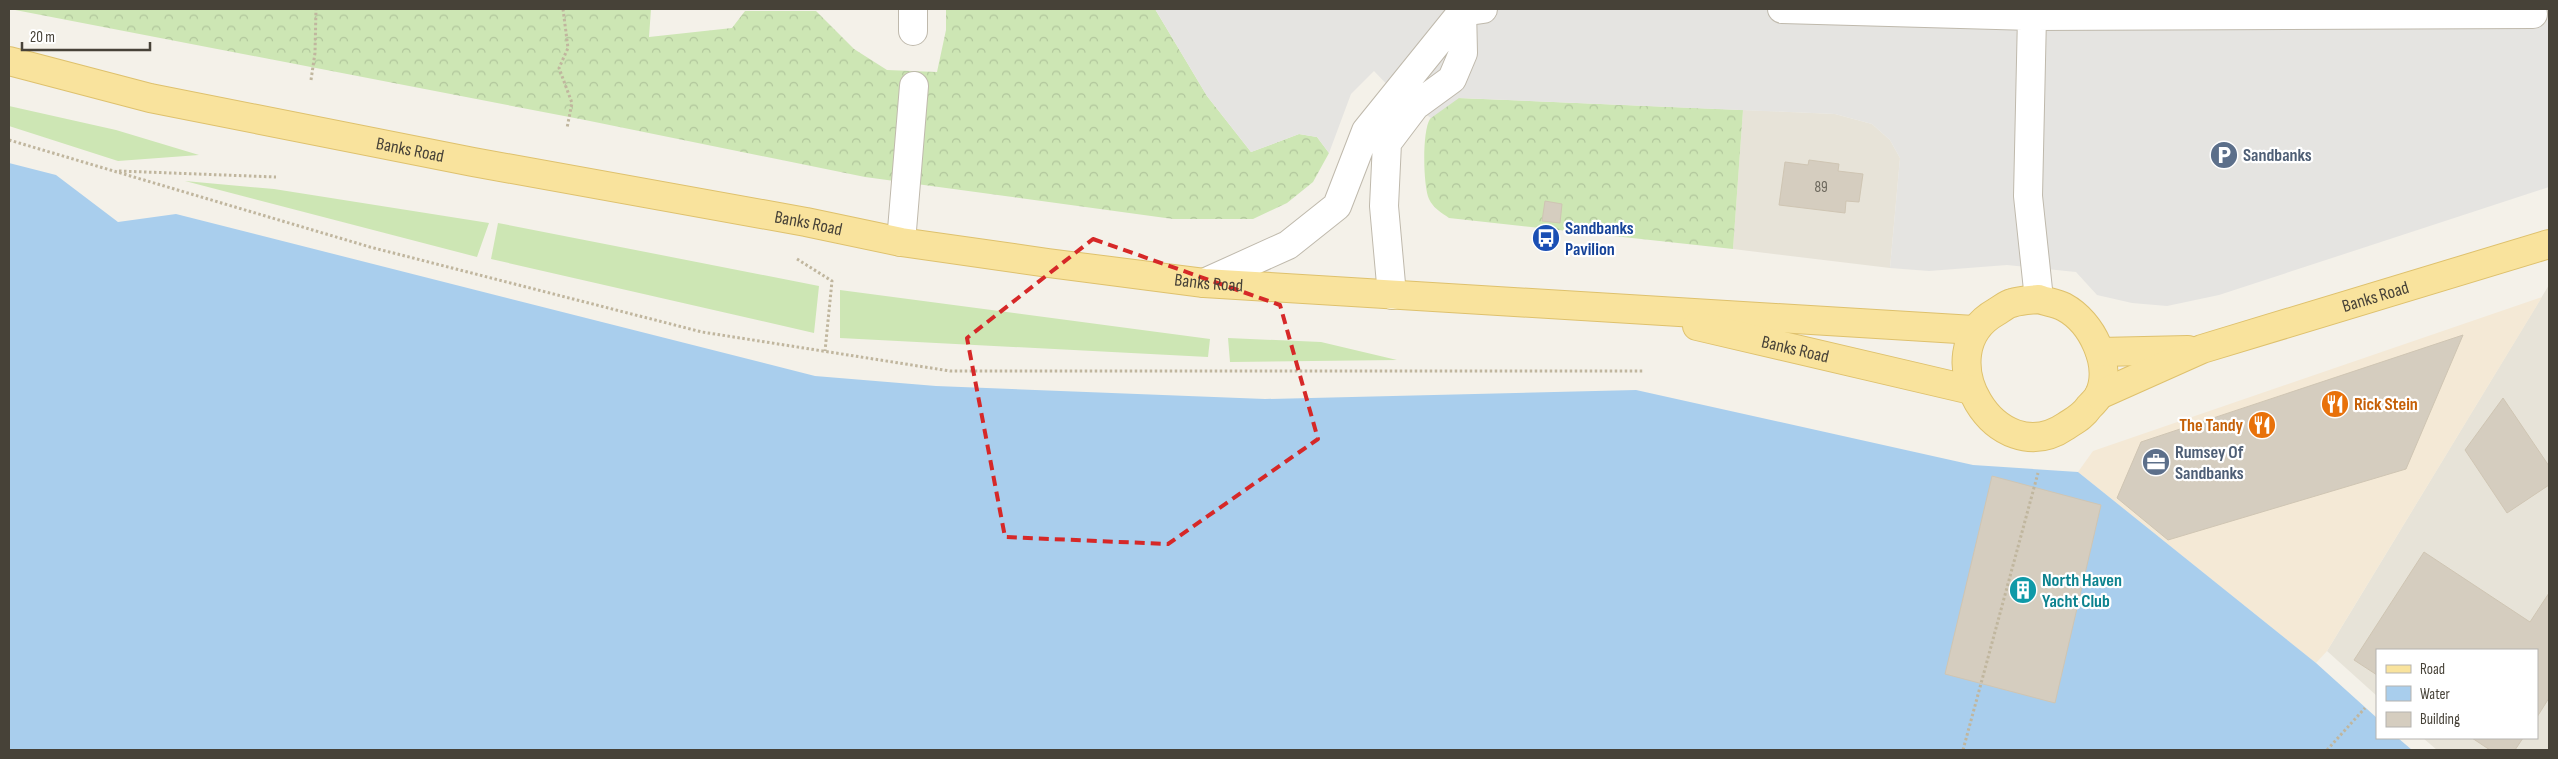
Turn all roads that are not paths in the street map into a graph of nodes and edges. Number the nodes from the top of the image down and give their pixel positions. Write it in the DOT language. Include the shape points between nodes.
graph roads {
  1 [pos="1782,9"];
  2 [pos="1469,10"];
  3 [pos="2533,14"];
  4 [pos="2032,16"];
  5 [pos="9,61"];
  6 [pos="914,86"];
  7 [pos="902,242"];
  8 [pos="2549,244"];
  9 [pos="1204,283"];
  10 [pos="1392,295"];
  11 [pos="2039,299"];
  12 [pos="1621,308"];
  13 [pos="1974,330"];
  14 [pos="2202,349"];
  15 [pos="2100,352"];
  16 [pos="1971,390"];
  17 [pos="2099,395"];
  1 -- 4 [label="street"];
  2 -- 9 [label="street" via="1366,131 1337,206 1288,245"];
  2 -- 10 [label="street" via="1463,53 1452,79 1415,106 1387,143 1384,206"];
  3 -- 4 [label="street"];
  4 -- 11 [label="street" via="2028,196"];
  5 -- 7 [label="main road, Banks Road" via="150,98"];
  6 -- 7 [label="street"];
  7 -- 9 [label="main road, Banks Road"];
  8 -- 14 [label="main road, Banks Road"];
  9 -- 10 [label="main road, Banks Road"];
  10 -- 12 [label="main road, Banks Road"];
  11 -- 13 [label="main road" via="2011,303"];
  11 -- 15 [label="main road" via="2065,308 2088,328"];
  12 -- 13 [label="main road, Banks Road"];
  12 -- 16 [label="main road, Banks Road"];
  13 -- 16 [label="main road" via="1966,361"];
  14 -- 15 [label="main road, Banks Road"];
  14 -- 17 [label="main road, Banks Road"];
  15 -- 17 [label="main road" via="2103,375"];
  16 -- 17 [label="main road" via="1986,416 2009,432 2034,438 2056,433 2083,415"];
}
